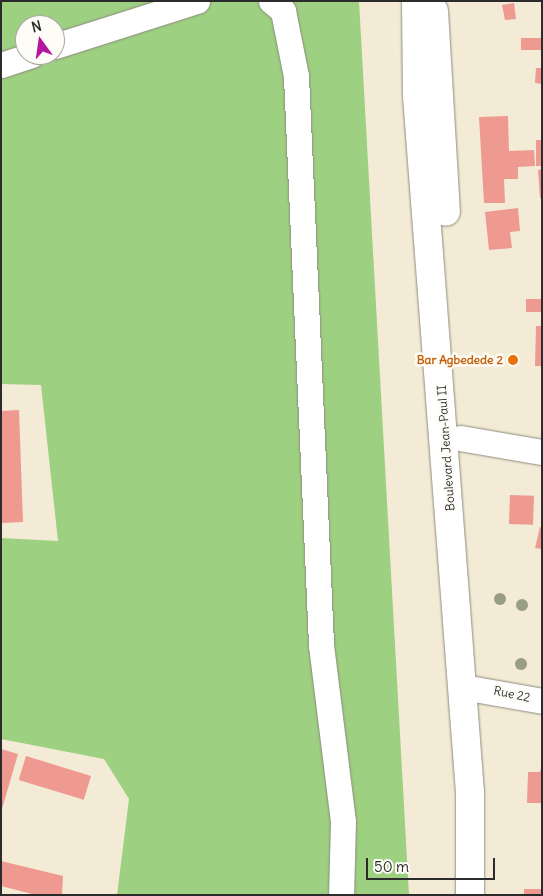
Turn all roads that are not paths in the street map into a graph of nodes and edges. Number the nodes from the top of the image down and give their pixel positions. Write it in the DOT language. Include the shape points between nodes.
graph roads {
  1 [pos="197,1"];
  2 [pos="271,1"];
  3 [pos="416,1"];
  4 [pos="433,1"];
  5 [pos="65,43"];
  6 [pos="15,60"];
  7 [pos="1,65"];
  8 [pos="460,438"];
  9 [pos="542,452"];
  10 [pos="472,687"];
  11 [pos="542,701"];
  12 [pos="341,895"];
  13 [pos="470,895"];
  14 [pos="487,895"];
  1 -- 5 [label="street"];
  2 -- 12 [label="street" via="283,11 296,76 321,645 343,821"];
  3 -- 10 [label="main road, Boulevard Jean-Paul II" via="417,96"];
  4 -- 8 [label="main road, Boulevard Jean-Paul II"];
  6 -- 7 [label="street"];
  8 -- 9 [label="street"];
  8 -- 10 [label="main road, Boulevard Jean-Paul II"];
  10 -- 11 [label="street, Rue 22"];
  10 -- 13 [label="main road, Boulevard Jean-Paul II"];
  10 -- 14 [label="main road, Boulevard Jean-Paul II"];
}
